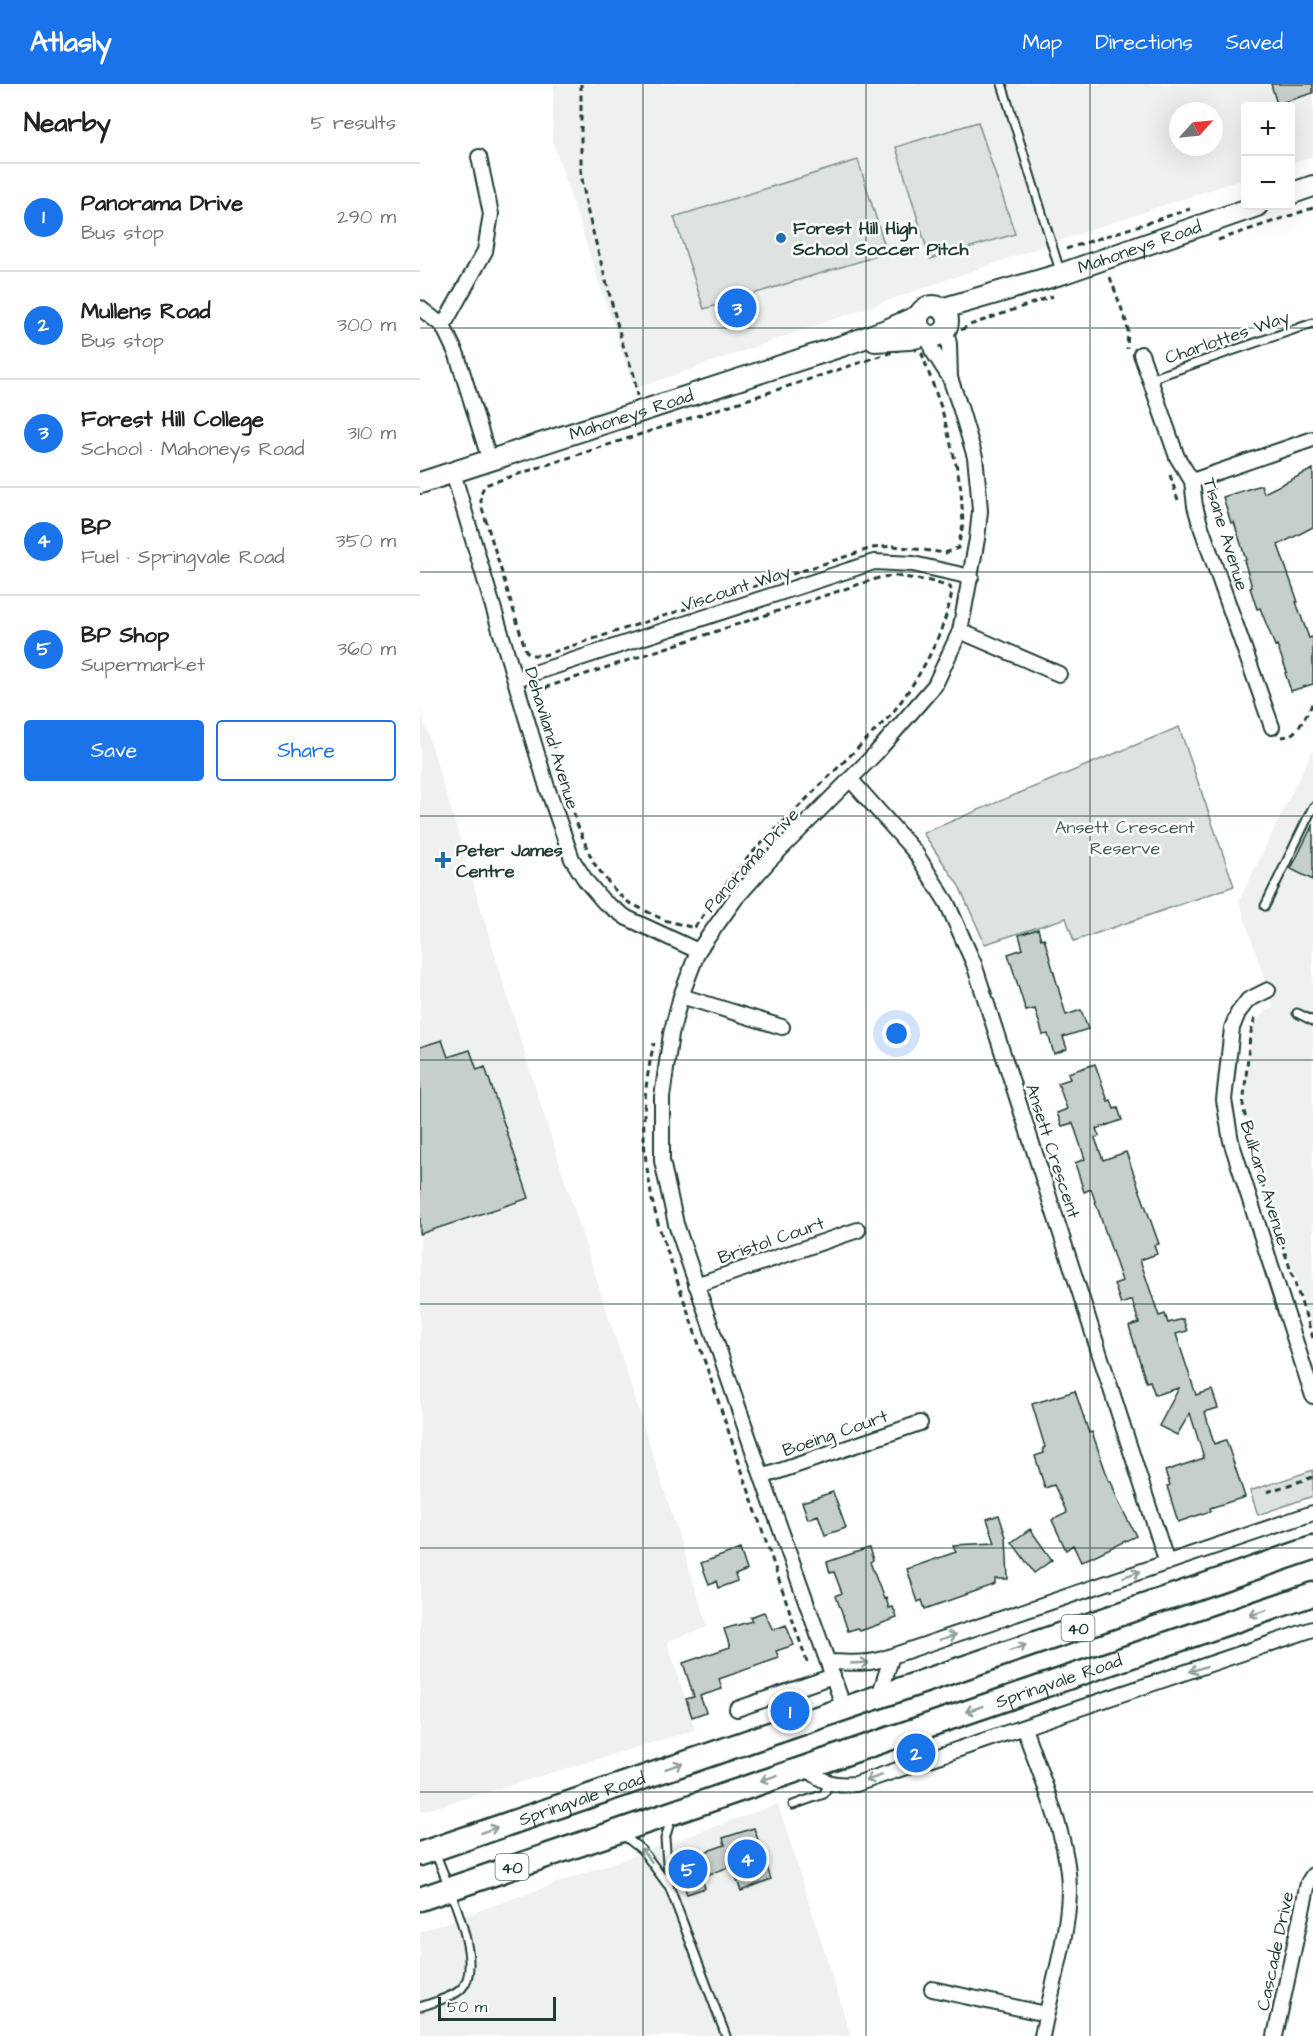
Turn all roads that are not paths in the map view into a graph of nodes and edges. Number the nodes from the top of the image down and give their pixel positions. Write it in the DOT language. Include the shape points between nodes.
graph roads {
  1 [pos="1002,84"];
  2 [pos="479,157"];
  3 [pos="1313,186"];
  4 [pos="1295,192"];
  5 [pos="1245,210"];
  6 [pos="1061,274"];
  7 [pos="420,308"];
  8 [pos="1313,323"];
  9 [pos="443,326"];
  10 [pos="938,327"];
  11 [pos="842,346"];
  12 [pos="1141,354"];
  13 [pos="1150,379"];
  14 [pos="1313,439"];
  15 [pos="490,461"];
  16 [pos="453,473"];
  17 [pos="1192,481"];
  18 [pos="420,483"];
  19 [pos="971,577"];
  20 [pos="960,632"];
  21 [pos="1059,674"];
  22 [pos="516,679"];
  23 [pos="1272,728"];
  24 [pos="850,779"];
  25 [pos="1313,807"];
  26 [pos="1265,906"];
  27 [pos="698,951"];
  28 [pos="1268,990"];
  29 [pos="681,996"];
  30 [pos="1297,1013"];
  31 [pos="1313,1021"];
  32 [pos="782,1027"];
  33 [pos="858,1230"];
  34 [pos="696,1285"];
  35 [pos="1313,1396"];
  36 [pos="920,1423"];
  37 [pos="762,1476"];
  38 [pos="1313,1513"];
  39 [pos="1313,1548"];
  40 [pos="1167,1563"];
  41 [pos="1313,1594"];
  42 [pos="1313,1629"];
  43 [pos="892,1656"];
  44 [pos="830,1669"];
  45 [pos="879,1696"];
  46 [pos="736,1708"];
  47 [pos="844,1708"];
  48 [pos="1024,1728"];
  49 [pos="805,1766"];
  50 [pos="829,1784"];
  51 [pos="793,1805"];
  52 [pos="674,1811"];
  53 [pos="617,1830"];
  54 [pos="427,1851"];
  55 [pos="1313,1875"];
  56 [pos="669,1886"];
  57 [pos="449,1889"];
  58 [pos="420,1899"];
  59 [pos="932,1989"];
  60 [pos="420,2007"];
  61 [pos="1046,2014"];
  62 [pos="726,2036"];
  63 [pos="1042,2036"];
  64 [pos="1275,2036"];
  1 -- 6 [label="lane"];
  2 -- 9 [label="street" via="491,214 485,251"];
  3 -- 4 [label="main road"];
  5 -- 6 [label="main road, Mahoneys Road"];
  6 -- 10 [label="main road, Mahoneys Road" via="1023,286"];
  7 -- 9 [label="street"];
  8 -- 13 [label="lane, Charlottes Way"];
  9 -- 15 [label="street" via="457,355"];
  10 -- 11 [label="main road, Mahoneys Road" via="910,339"];
  10 -- 11 [label="main road, Mahoneys Road" via="933,306 928,306 918,316"];
  10 -- 19 [label="street, Panorama Drive" via="949,344 950,378 975,457 980,511"];
  11 -- 15 [label="main road, Mahoneys Road"];
  12 -- 13 [label="street, Tisane Avenue"];
  13 -- 17 [label="street, Tisane Avenue" via="1177,457"];
  14 -- 17 [label="street"];
  15 -- 16 [label="main road, Mahoneys Road"];
  16 -- 18 [label="main road, Mahoneys Road"];
  16 -- 22 [label="street, Dehaviland Avenue"];
  17 -- 23 [label="street, Tisane Avenue" via="1200,524"];
  19 -- 20 [label="street, Panorama Drive"];
  19 -- 22 [label="street, Viscount Way" via="913,564 874,562"];
  20 -- 21 [label="street"];
  20 -- 24 [label="street, Panorama Drive" via="935,685"];
  22 -- 27 [label="street, Dehaviland Avenue" via="563,835 586,881 604,902 627,918"];
  24 -- 27 [label="street, Panorama Drive" via="736,898"];
  24 -- 40 [label="street, Ansett Crescent" via="915,852 947,903 974,963"];
  25 -- 26 [label="lane"];
  27 -- 29 [label="street, Panorama Drive"];
  28 -- 35 [label="street, Bulkara Avenue" via="1248,999 1232,1028 1224,1100 1231,1141"];
  29 -- 32 [label="street"];
  29 -- 34 [label="street, Panorama Drive" via="662,1097 662,1161 676,1224"];
  30 -- 31 [label="lane"];
  33 -- 34 [label="street, Bristol Court"];
  34 -- 37 [label="street, Panorama Drive"];
  36 -- 37 [label="street, Boeing Court"];
  37 -- 44 [label="street, Panorama Drive"];
  38 -- 40 [label="street"];
  45 -- 39 [label="highway, Springvale Road / 40, one-way"];
  43 -- 40 [label="street, one-way"];
  41 -- 49 [label="highway, Springvale Road / 40, one-way"];
  42 -- 48 [label="street, Springvale Road, one-way"];
  44 -- 43 [label="street, one-way"];
  43 -- 45 [label="street"];
  44 -- 46 [label="street"];
  44 -- 47 [label="street, Panorama Drive"];
  45 -- 47 [label="highway, Springvale Road / 40"];
  54 -- 47 [label="highway, Springvale Road / 40, one-way"];
  48 -- 50 [label="street, Springvale Road, one-way" via="856,1784"];
  48 -- 61 [label="street" via="1058,1827 1067,1868 1067,1916"];
  49 -- 50 [label="street"];
  49 -- 52 [label="highway, Springvale Road / 40, one-way"];
  50 -- 51 [label="lane" via="824,1794"];
  52 -- 53 [label="highway, Springvale Road / 40"];
  52 -- 56 [label="lane" via="665,1839"];
  56 -- 53 [label="lane, one-way" via="642,1850"];
  53 -- 57 [label="highway, Springvale Road / 40"];
  54 -- 57 [label="lane"];
  55 -- 64 [label="street, Cascade Drive" via="1308,1883"];
  56 -- 62 [label="lane"];
  57 -- 58 [label="highway, Springvale Road / 40"];
  57 -- 60 [label="lane" via="467,1938 468,1978 462,1989"];
  59 -- 61 [label="street"];
  61 -- 63 [label="street"];
}
